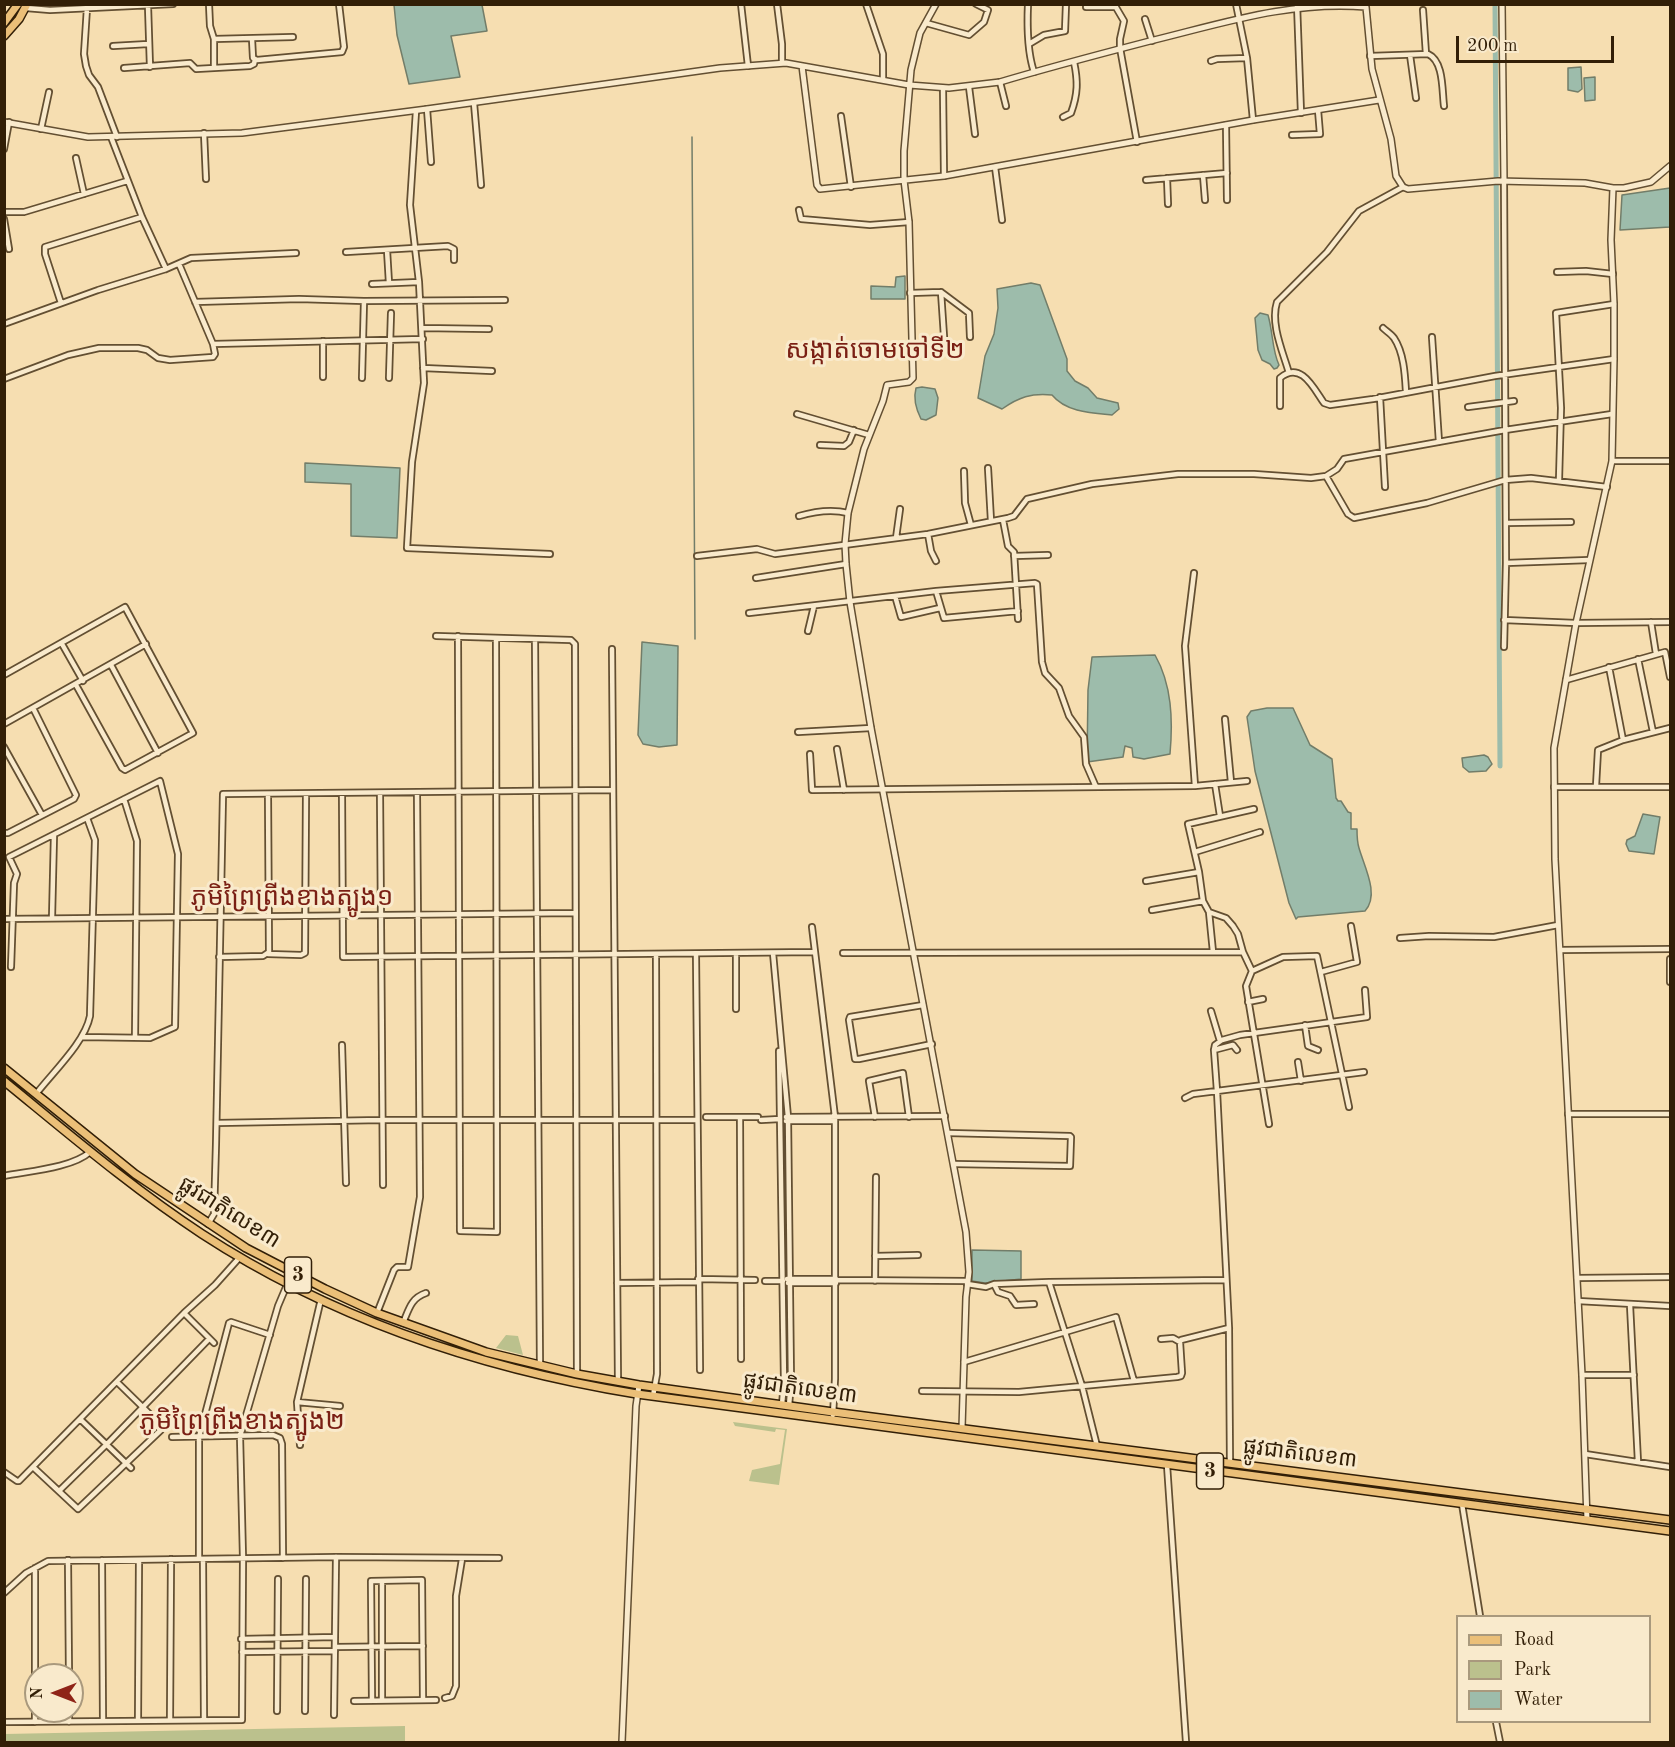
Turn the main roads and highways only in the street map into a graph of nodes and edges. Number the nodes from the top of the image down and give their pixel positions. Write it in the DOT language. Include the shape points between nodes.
graph roads {
  1 [pos="18,4"];
  2 [pos="27,6"];
  3 [pos="4,23"];
  4 [pos="4,36"];
  5 [pos="4,1068"];
  6 [pos="4,1081"];
  7 [pos="1671,1520"];
  8 [pos="1671,1531"];
  1 -- 3 [label="main road"];
  2 -- 4 [label="main road"];
  5 -- 7 [label="main road, ផ្លូវជាតិលេខ៣ / 3" via="135,1174 246,1248 403,1323 540,1366 618,1382 834,1412"];
  6 -- 8 [label="main road, ផ្លូវជាតិលេខ៣ / 3" via="136,1189 240,1257 398,1333 473,1359 637,1395"];
}
